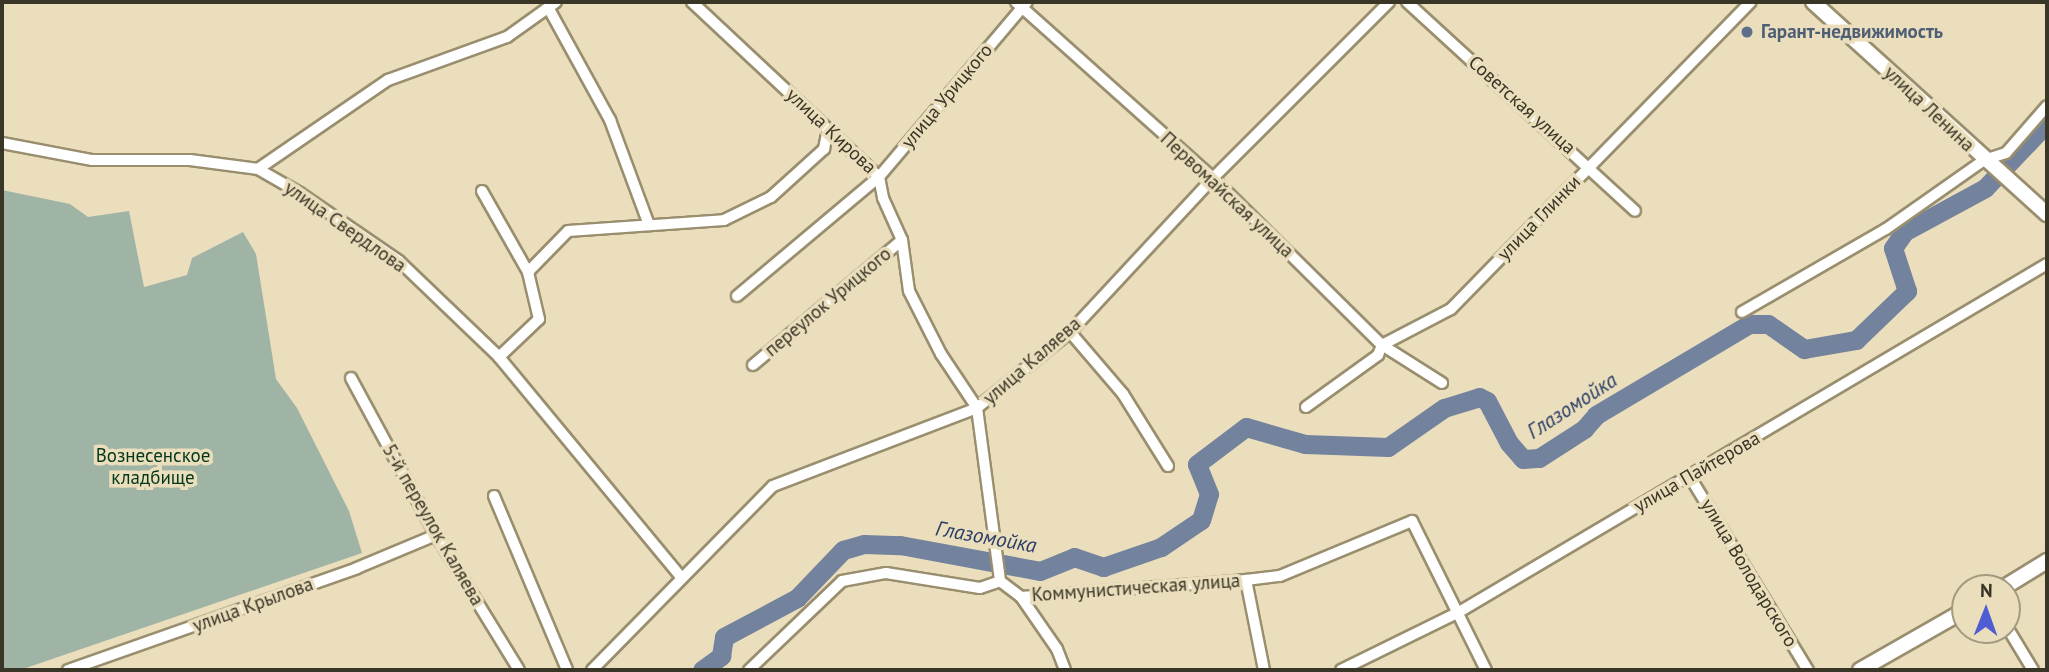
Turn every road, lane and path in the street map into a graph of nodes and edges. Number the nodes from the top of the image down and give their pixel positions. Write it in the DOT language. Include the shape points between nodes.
graph roads {
  1 [pos="692,2"];
  2 [pos="1389,2"];
  3 [pos="1407,2"];
  4 [pos="1751,2"];
  5 [pos="1813,2"];
  6 [pos="1022,4"];
  7 [pos="552,6"];
  8 [pos="2047,106"];
  9 [pos="828,129"];
  10 [pos="2,143"];
  11 [pos="1984,160"];
  12 [pos="1590,166"];
  13 [pos="258,169"];
  14 [pos="879,177"];
  15 [pos="1213,178"];
  16 [pos="482,191"];
  17 [pos="1635,211"];
  18 [pos="2047,214"];
  19 [pos="649,225"];
  20 [pos="902,240"];
  21 [pos="2047,264"];
  22 [pos="528,272"];
  23 [pos="737,296"];
  24 [pos="1742,312"];
  25 [pos="1070,332"];
  26 [pos="1382,345"];
  27 [pos="499,357"];
  28 [pos="753,365"];
  29 [pos="351,378"];
  30 [pos="1442,383"];
  31 [pos="1306,407"];
  32 [pos="977,408"];
  33 [pos="1168,466"];
  34 [pos="1690,477"];
  35 [pos="495,496"];
  36 [pos="436,535"];
  37 [pos="2047,561"];
  38 [pos="2021,577"];
  39 [pos="682,578"];
  40 [pos="1246,580"];
  41 [pos="1000,581"];
  42 [pos="1021,597"];
  43 [pos="1459,612"];
  44 [pos="1951,618"];
  45 [pos="2017,644"];
  46 [pos="68,670"];
  47 [pos="519,670"];
  48 [pos="567,670"];
  49 [pos="592,670"];
  50 [pos="749,670"];
  51 [pos="1065,670"];
  52 [pos="1264,670"];
  53 [pos="1341,670"];
  54 [pos="1486,670"];
  55 [pos="1808,670"];
  56 [pos="1860,670"];
  57 [pos="2033,670"];
  1 -- 9 [label="street, улица Кирова"];
  2 -- 15 [label="street, улица Каляева"];
  3 -- 12 [label="street, Советская улица"];
  4 -- 12 [label="street, улица Глинки"];
  5 -- 11 [label="main road, улица Ленина"];
  6 -- 14 [label="street, улица Урицкого"];
  6 -- 15 [label="street, Первомайская улица"];
  7 -- 13 [label="street" via="506,37 388,80"];
  7 -- 19 [label="street" via="610,120"];
  8 -- 11 [label="street" via="2006,153"];
  9 -- 14 [label="street, улица Кирова"];
  9 -- 19 [label="street" via="824,149 771,197 724,220"];
  10 -- 13 [label="street, улица Свердлова" via="92,160 190,160"];
  11 -- 18 [label="main road, улица Ленина"];
  11 -- 24 [label="street" via="1886,229"];
  12 -- 17 [label="street, Советская улица"];
  12 -- 26 [label="street, улица Глинки" via="1451,309"];
  13 -- 27 [label="street, улица Свердлова" via="399,261"];
  14 -- 20 [label="street, улица Кирова"];
  14 -- 23 [label="street, улица Урицкого"];
  15 -- 25 [label="street, улица Каляева"];
  15 -- 26 [label="street, Первомайская улица"];
  16 -- 22 [label="street"];
  19 -- 22 [label="street" via="568,231"];
  20 -- 28 [label="street, переулок Урицкого"];
  20 -- 32 [label="street, улица Кирова" via="909,291 941,354"];
  21 -- 34 [label="street, улица Пайтерова"];
  22 -- 27 [label="street" via="539,319"];
  25 -- 32 [label="street, улица Каляева"];
  25 -- 33 [label="street" via="1123,394"];
  26 -- 30 [label="street, Первомайская улица"];
  26 -- 31 [label="street, улица Глинки" via="1378,355"];
  27 -- 39 [label="street, улица Свердлова"];
  29 -- 36 [label="street, 5-й переулок Каляева"];
  32 -- 39 [label="street, улица Каляева" via="773,486"];
  32 -- 41 [label="street, улица Кирова"];
  34 -- 43 [label="street, улица Пайтерова"];
  34 -- 55 [label="street, улица Володарского"];
  35 -- 48 [label="street"];
  36 -- 46 [label="street, улица Крылова" via="357,568"];
  36 -- 47 [label="street, 5-й переулок Каляева"];
  37 -- 38 [label="main road"];
  39 -- 49 [label="street, улица Каляева"];
  40 -- 42 [label="street, Коммунистическая улица"];
  40 -- 43 [label="street, Коммунистическая улица" via="1280,576 1412,520"];
  40 -- 52 [label="street"];
  41 -- 42 [label="street, Коммунистическая улица"];
  41 -- 50 [label="street" via="980,588 886,573 842,581"];
  42 -- 51 [label="street" via="1057,649"];
  43 -- 53 [label="street, улица Пайтерова"];
  43 -- 54 [label="street"];
  44 -- 56 [label="main road"];
  45 -- 57 [label="street"];
}
